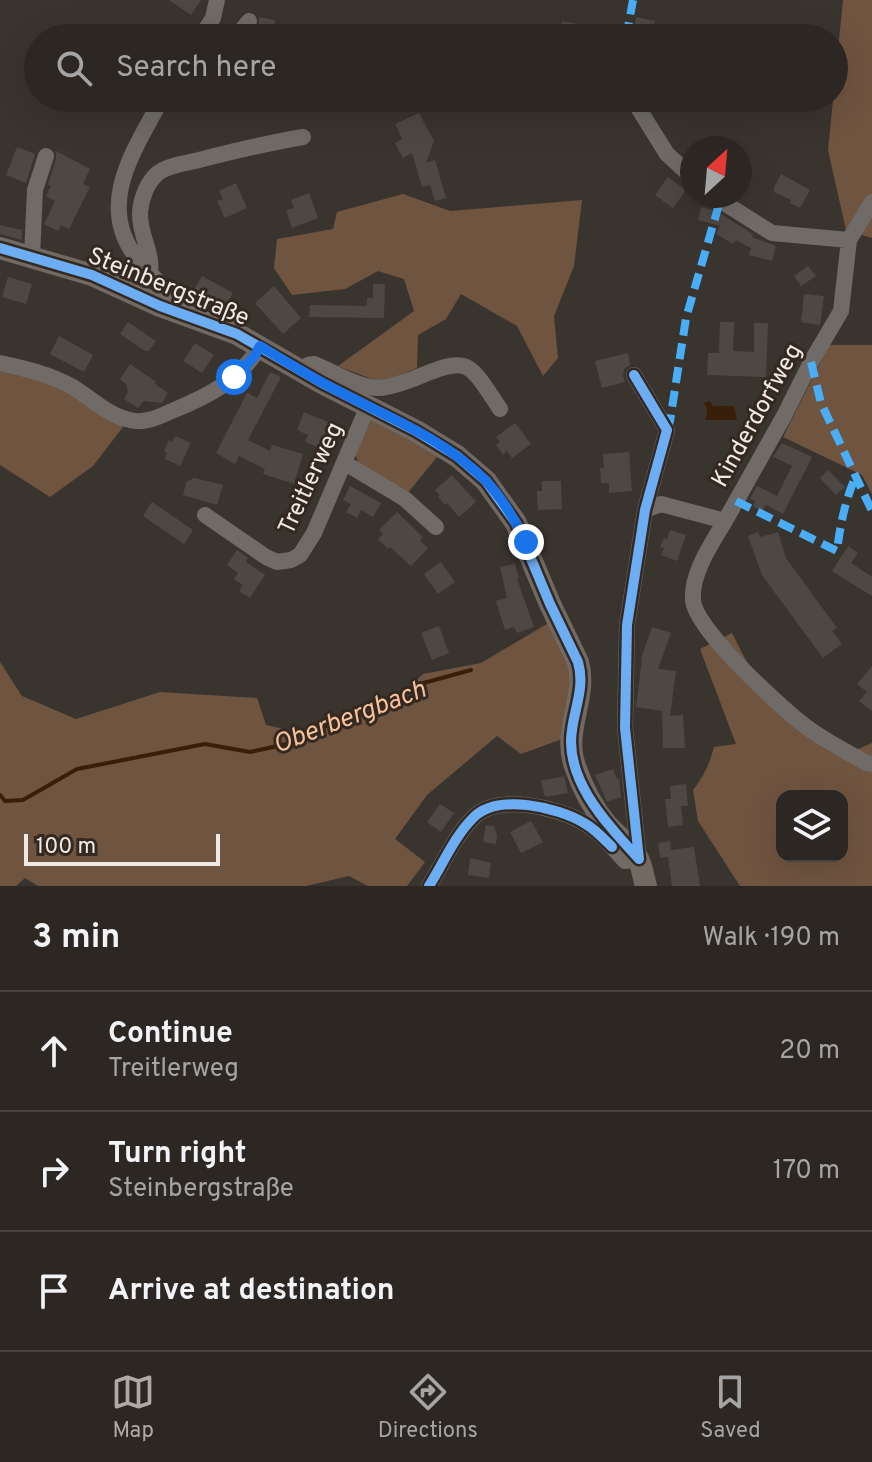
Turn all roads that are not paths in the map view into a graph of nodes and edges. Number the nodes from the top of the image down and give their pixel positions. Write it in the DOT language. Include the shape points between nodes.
graph roads {
  1 [pos="217,0"];
  2 [pos="249,21"];
  3 [pos="209,24"];
  4 [pos="247,24"];
  5 [pos="155,112"];
  6 [pos="641,112"];
  7 [pos="303,137"];
  8 [pos="46,156"];
  9 [pos="680,166"];
  10 [pos="872,202"];
  11 [pos="732,208"];
  12 [pos="849,240"];
  13 [pos="0,248"];
  14 [pos="32,257"];
  15 [pos="150,272"];
  16 [pos="182,313"];
  17 [pos="260,346"];
  18 [pos="0,363"];
  19 [pos="304,372"];
  20 [pos="634,375"];
  21 [pos="368,406"];
  22 [pos="500,409"];
  23 [pos="345,463"];
  24 [pos="645,510"];
  25 [pos="205,515"];
  26 [pos="725,521"];
  27 [pos="436,527"];
  28 [pos="872,764"];
  29 [pos="639,859"];
  30 [pos="429,886"];
  31 [pos="646,886"];
  1 -- 3 [label="street"];
  2 -- 4 [label="street"];
  5 -- 15 [label="street" via="127,165 118,197 125,238"];
  6 -- 9 [label="street"];
  7 -- 15 [label="street" via="159,172 140,209"];
  8 -- 14 [label="street" via="35,190"];
  10 -- 12 [label="street"];
  11 -- 12 [label="street" via="772,233"];
  12 -- 26 [label="street, Kinderdorfweg" via="841,311"];
  13 -- 14 [label="main road, Steinbergstraße"];
  14 -- 16 [label="main road, Steinbergstraße" via="92,275"];
  15 -- 16 [label="street"];
  16 -- 17 [label="main road, Steinbergstraße"];
  17 -- 18 [label="street" via="216,391 144,421 120,417 53,378"];
  17 -- 19 [label="main road, Steinbergstraße"];
  19 -- 21 [label="main road, Steinbergstraße"];
  19 -- 22 [label="street" via="314,364 382,388 451,364 462,365 476,374"];
  20 -- 24 [label="street" via="667,430"];
  21 -- 23 [label="street, Treitlerweg"];
  21 -- 29 [label="main road, Steinbergstraße" via="457,456 509,511 580,670 570,738 575,767 598,813"];
  23 -- 25 [label="street, Treitlerweg" via="308,546 291,560 266,557"];
  23 -- 27 [label="street" via="405,499"];
  24 -- 26 [label="street, Kinderdorfweg" via="661,504"];
  24 -- 29 [label="street" via="627,625 625,713"];
  26 -- 28 [label="street" via="698,569 693,601 706,627 741,669 811,730"];
  29 -- 30 [label="street" via="625,861 585,823 554,809 498,806 473,818"];
  29 -- 31 [label="main road"];
}
